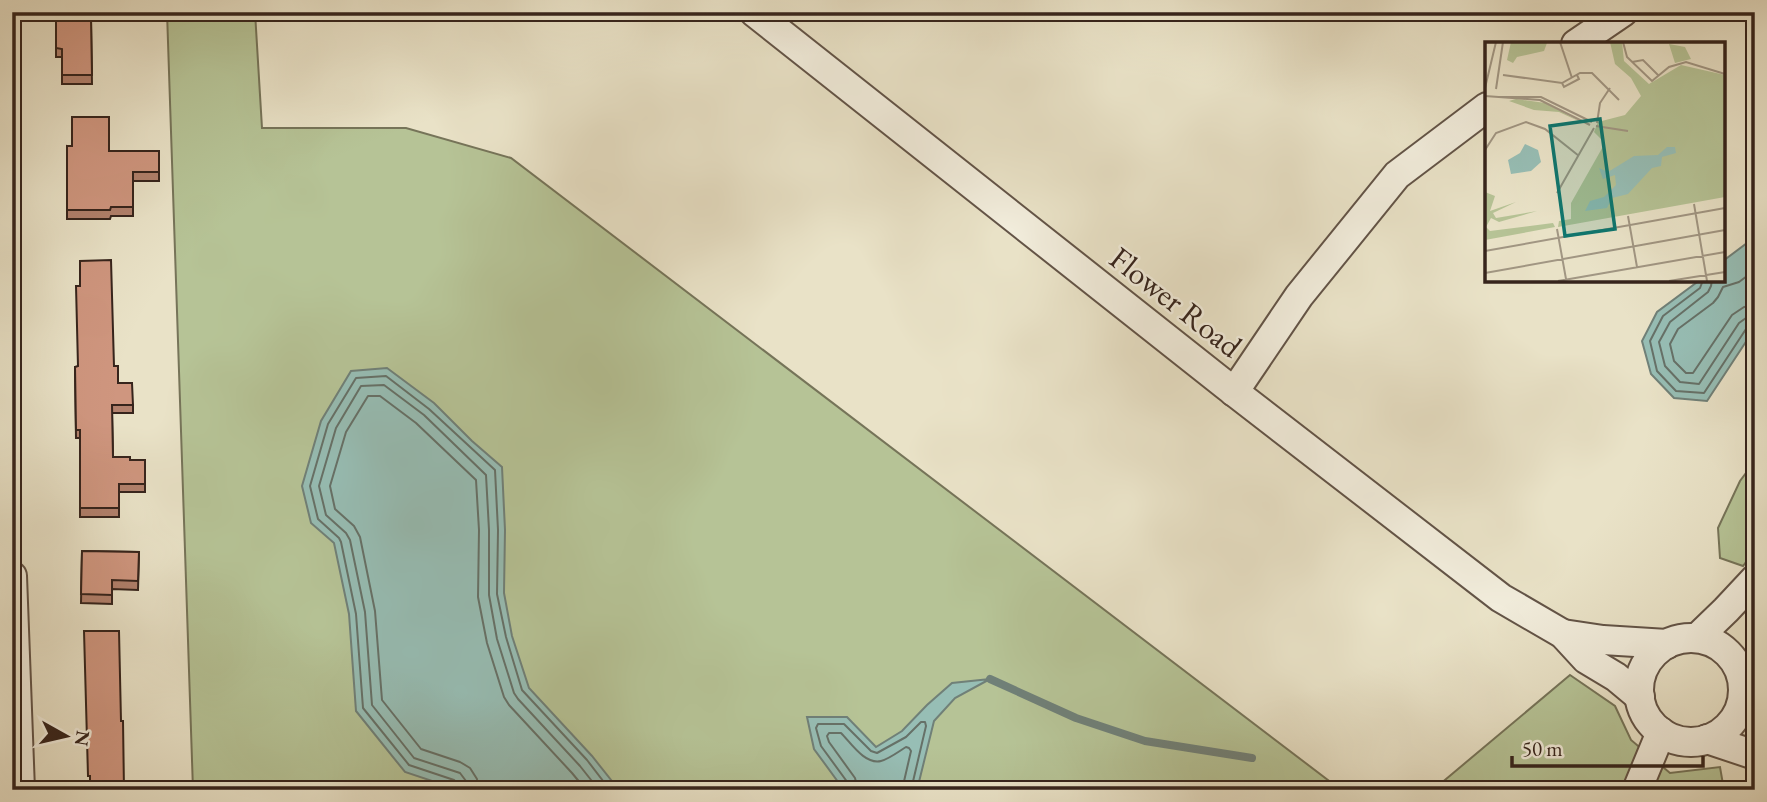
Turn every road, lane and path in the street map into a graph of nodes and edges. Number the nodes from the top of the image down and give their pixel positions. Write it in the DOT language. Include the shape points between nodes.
graph roads {
  1 [pos="754,12"];
  2 [pos="1623,12"];
  3 [pos="1579,42"];
  4 [pos="1485,109"];
  5 [pos="1234,392"];
  6 [pos="12,576"];
  7 [pos="1755,579"];
  8 [pos="1563,634"];
  9 [pos="1697,638"];
  10 [pos="1667,644"];
  11 [pos="1748,686"];
  12 [pos="1640,697"];
  13 [pos="1661,732"];
  14 [pos="1707,739"];
  15 [pos="1755,755"];
  16 [pos="20,790"];
  17 [pos="1637,790"];
  1 -- 5 [label="street, Flower Road"];
  2 -- 3 [label="street"];
  4 -- 5 [label="street" via="1397,175 1299,296"];
  5 -- 8 [label="street, Flower Road" via="1501,598"];
  6 -- 16 [label="street"];
  7 -- 9 [label="street"];
  8 -- 10 [label="street, Flower Road"];
  8 -- 12 [label="street, Flower Road" via="1586,659"];
  9 -- 10 [label="street"];
  9 -- 11 [label="street" via="1726,651"];
  10 -- 12 [label="street" via="1645,666"];
  11 -- 14 [label="street" via="1732,721"];
  12 -- 13 [label="street" via="1647,717"];
  13 -- 14 [label="street" via="1680,741"];
  13 -- 17 [label="street"];
  14 -- 15 [label="street"];
}
